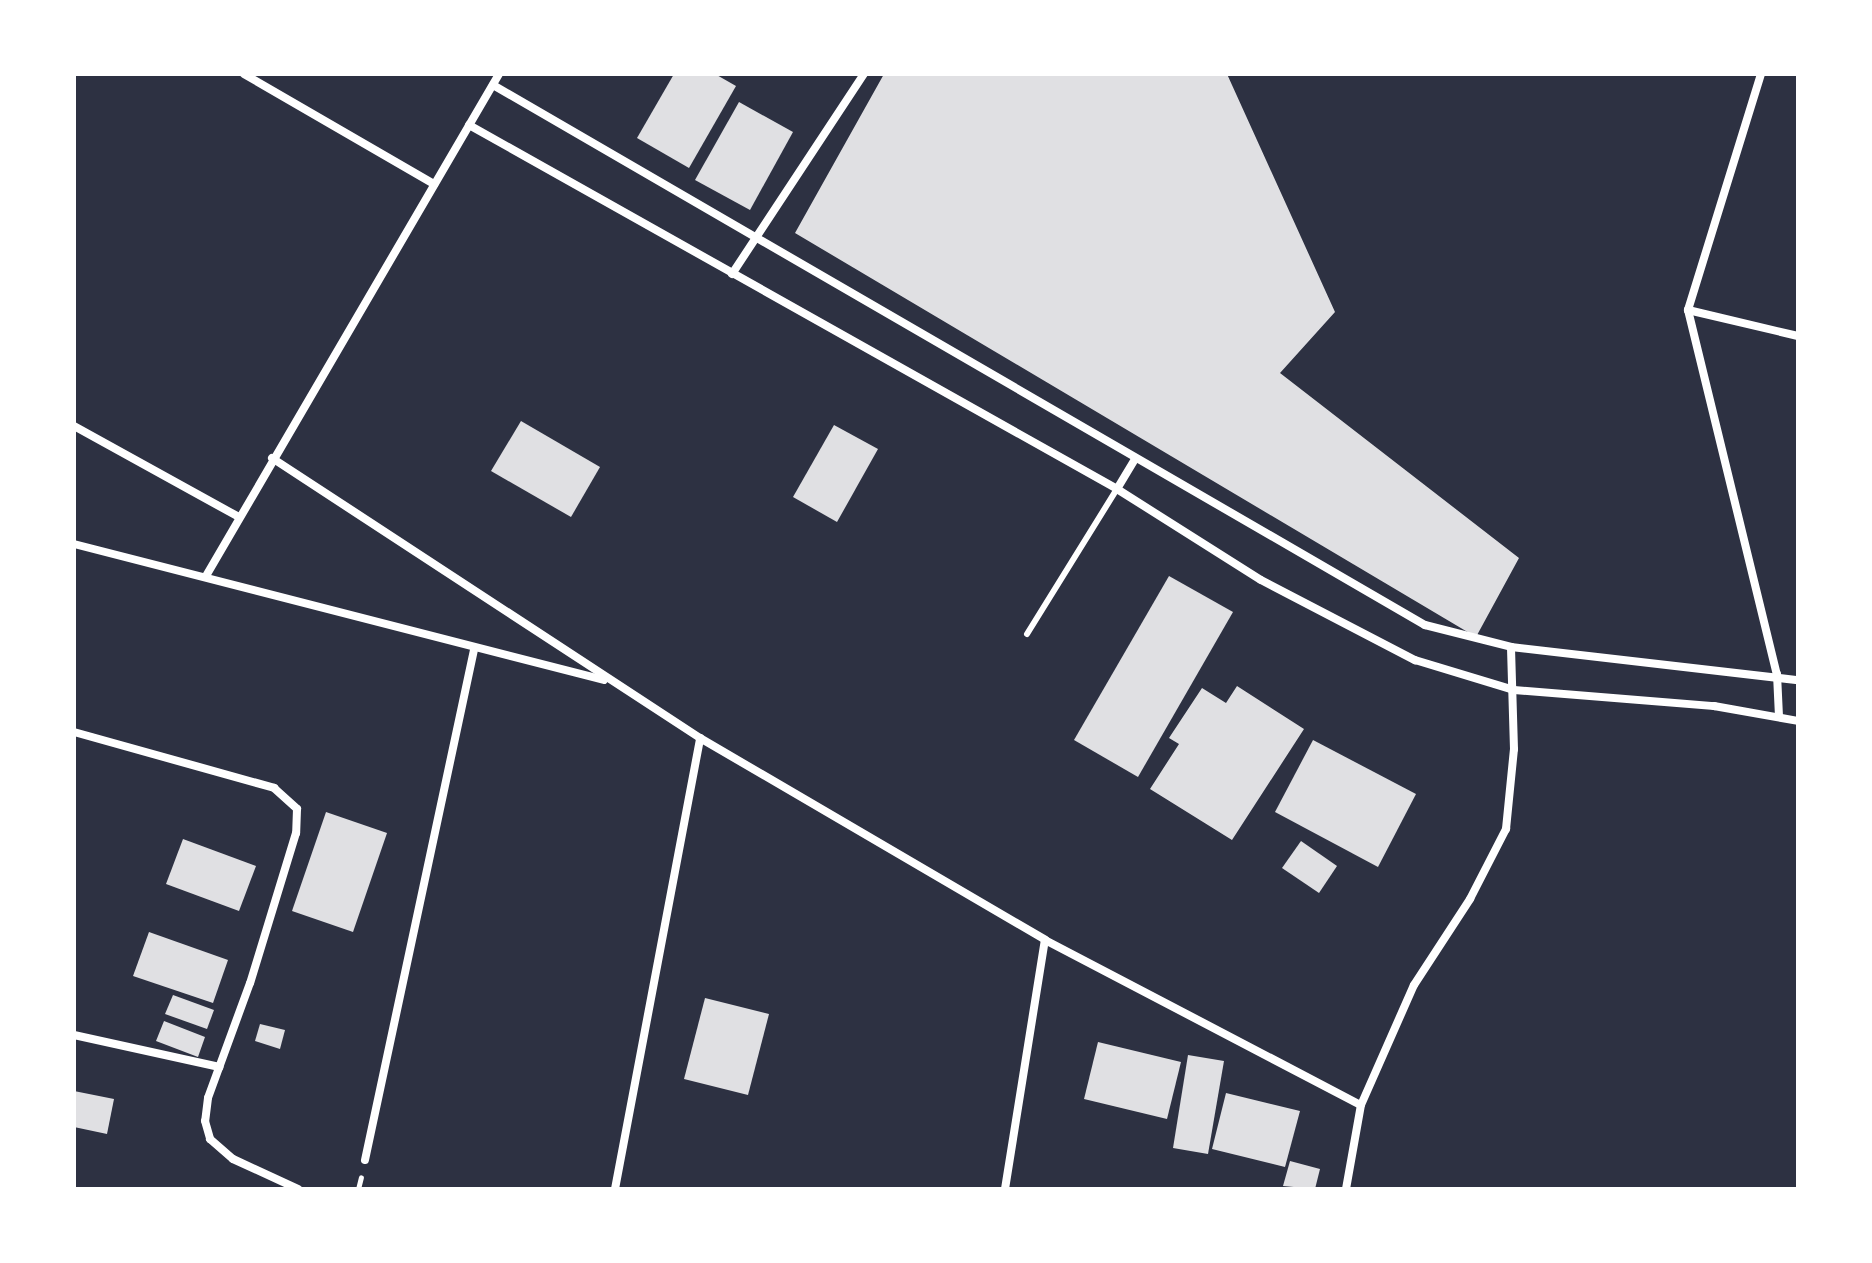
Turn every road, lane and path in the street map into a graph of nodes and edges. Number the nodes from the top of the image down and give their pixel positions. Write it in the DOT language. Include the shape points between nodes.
graph roads {
  1 [pos="244,74"];
  2 [pos="499,74"];
  3 [pos="864,74"];
  4 [pos="1761,74"];
  5 [pos="493,85"];
  6 [pos="469,125"];
  7 [pos="434,184"];
  8 [pos="761,236"];
  9 [pos="732,274"];
  10 [pos="1688,310"];
  11 [pos="1798,336"];
  12 [pos="74,426"];
  13 [pos="272,458"];
  14 [pos="1134,461"];
  15 [pos="1117,489"];
  16 [pos="239,517"];
  17 [pos="74,544"];
  18 [pos="206,576"];
  19 [pos="1027,634"];
  20 [pos="1511,647"];
  21 [pos="474,650"];
  22 [pos="1777,674"];
  23 [pos="1798,680"];
  24 [pos="611,682"];
  25 [pos="1514,690"];
  26 [pos="1779,716"];
  27 [pos="1798,721"];
  28 [pos="74,732"];
  29 [pos="700,738"];
  30 [pos="1045,940"];
  31 [pos="74,1035"];
  32 [pos="220,1067"];
  33 [pos="1361,1105"];
  34 [pos="365,1160"];
  35 [pos="298,1189"];
  36 [pos="615,1189"];
  37 [pos="1005,1189"];
  38 [pos="1346,1189"];
  1 -- 7 [label="street"];
  2 -- 5 [label="street"];
  3 -- 8 [label="street"];
  4 -- 10 [label="street"];
  5 -- 6 [label="street"];
  5 -- 8 [label="street"];
  6 -- 7 [label="street"];
  6 -- 9 [label="street"];
  7 -- 13 [label="street"];
  8 -- 9 [label="street"];
  8 -- 14 [label="street"];
  9 -- 15 [label="street"];
  10 -- 11 [label="street"];
  10 -- 22 [label="street"];
  12 -- 16 [label="street"];
  13 -- 16 [label="street"];
  13 -- 24 [label="street"];
  14 -- 15 [label="street"];
  14 -- 20 [label="street" via="1425,625"];
  15 -- 19 [label="lane"];
  15 -- 25 [label="street" via="1261,580 1415,660"];
  16 -- 18 [label="street"];
  17 -- 18 [label="street"];
  18 -- 21 [label="street"];
  20 -- 22 [label="street"];
  20 -- 25 [label="street"];
  21 -- 24 [label="street"];
  21 -- 34 [label="street"];
  22 -- 23 [label="street"];
  22 -- 26 [label="street"];
  24 -- 29 [label="street"];
  25 -- 26 [label="street"];
  25 -- 33 [label="street" via="1513,779 1506,829 1470,899 1414,985"];
  26 -- 27 [label="street"];
  28 -- 32 [label="street" via="274,788 297,809 296,833"];
  29 -- 30 [label="street"];
  29 -- 36 [label="street"];
  30 -- 33 [label="street"];
  30 -- 37 [label="street"];
  31 -- 32 [label="street"];
  32 -- 35 [label="street" via="208,1098 205,1121 210,1139 233,1159"];
  33 -- 38 [label="street"];
}
